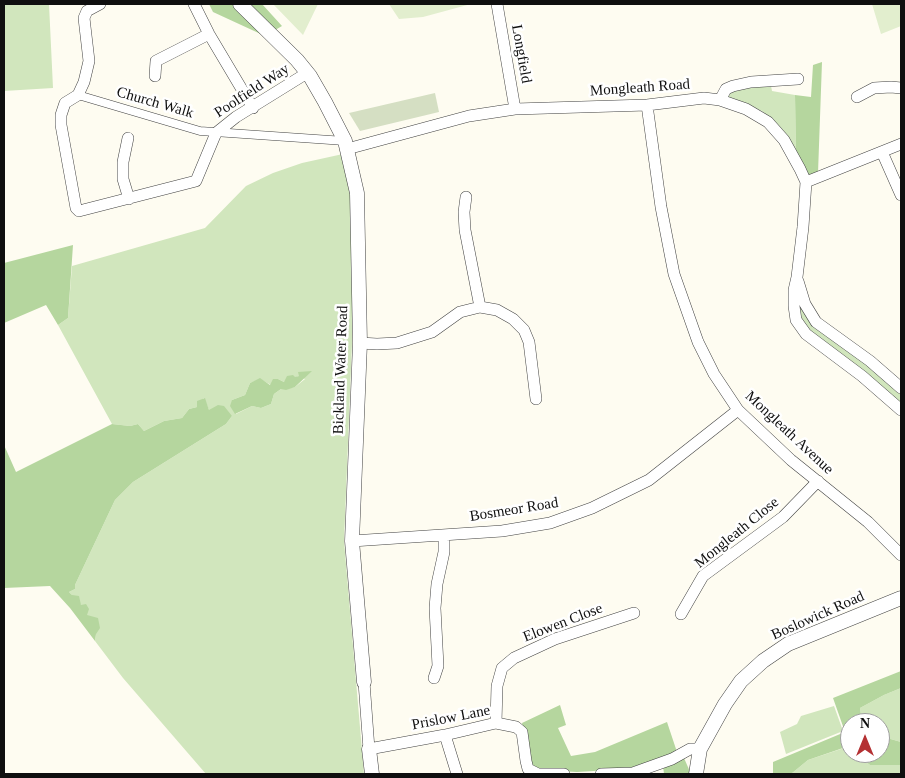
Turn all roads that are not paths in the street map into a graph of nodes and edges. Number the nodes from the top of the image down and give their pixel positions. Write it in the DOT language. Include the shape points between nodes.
graph roads {
  1 [pos="100,4"];
  2 [pos="194,4"];
  3 [pos="240,4"];
  4 [pos="497,4"];
  5 [pos="209,34"];
  6 [pos="307,73"];
  7 [pos="155,76"];
  8 [pos="798,79"];
  9 [pos="901,88"];
  10 [pos="78,95"];
  11 [pos="857,97"];
  12 [pos="720,100"];
  13 [pos="646,104"];
  14 [pos="253,108"];
  15 [pos="515,109"];
  16 [pos="216,133"];
  17 [pos="128,138"];
  18 [pos="901,144"];
  19 [pos="346,145"];
  20 [pos="882,152"];
  21 [pos="806,182"];
  22 [pos="901,195"];
  23 [pos="466,197"];
  24 [pos="129,199"];
  25 [pos="797,277"];
  26 [pos="480,307"];
  27 [pos="360,343"];
  28 [pos="901,388"];
  29 [pos="536,399"];
  30 [pos="738,410"];
  31 [pos="901,410"];
  32 [pos="818,482"];
  33 [pos="444,535"];
  34 [pos="352,541"];
  35 [pos="901,555"];
  36 [pos="901,598"];
  37 [pos="634,613"];
  38 [pos="681,614"];
  39 [pos="434,678"];
  40 [pos="364,682"];
  41 [pos="496,723"];
  42 [pos="445,735"];
  43 [pos="369,749"];
  44 [pos="700,749"];
  45 [pos="372,774"];
  46 [pos="457,774"];
  47 [pos="564,774"];
  48 [pos="600,774"];
  49 [pos="696,774"];
  1 -- 10 [label="street" via="87,11 84,18 89,61"];
  2 -- 5 [label="street"];
  3 -- 6 [label="street, Bickland Water Road"];
  4 -- 15 [label="street, Longfield"];
  5 -- 7 [label="street" via="156,61"];
  5 -- 14 [label="street"];
  6 -- 14 [label="street, Poolfield Way"];
  6 -- 19 [label="street, Bickland Water Road"];
  8 -- 12 [label="street" via="733,86 726,89"];
  9 -- 11 [label="street" via="874,88"];
  10 -- 16 [label="street, Church Walk"];
  10 -- 24 [label="street, Poolfield Way" via="65,103 61,115 76,208 79,211"];
  12 -- 13 [label="street, Mongleath Road" via="704,98"];
  12 -- 21 [label="street, Mongleath Road" via="746,109 768,122 784,140"];
  13 -- 15 [label="street, Mongleath Road"];
  13 -- 30 [label="street, Mongleath Avenue" via="674,274 698,342"];
  14 -- 16 [label="street, Poolfield Way"];
  15 -- 19 [label="street, Mongleath Road" via="469,116"];
  16 -- 19 [label="street, Church Walk"];
  16 -- 24 [label="street, Poolfield Way" via="196,181"];
  17 -- 24 [label="street" via="123,179"];
  18 -- 20 [label="street"];
  19 -- 27 [label="street, Bickland Water Road" via="357,193"];
  20 -- 21 [label="street"];
  20 -- 22 [label="street"];
  21 -- 25 [label="street"];
  23 -- 26 [label="street" via="465,230"];
  25 -- 28 [label="street" via="805,304 816,322"];
  25 -- 31 [label="street" via="794,290 796,320 806,334"];
  26 -- 27 [label="street" via="460,312 432,332 415,338 397,343"];
  26 -- 29 [label="street" via="497,310 524,330 529,342"];
  27 -- 34 [label="street, Bickland Water Road"];
  30 -- 32 [label="street, Mongleath Avenue"];
  30 -- 33 [label="street, Bosmeor Road" via="649,480 592,508 550,523 502,531"];
  32 -- 35 [label="street, Mongleath Avenue" via="868,522"];
  32 -- 38 [label="street, Mongleath Close" via="783,517 703,576"];
  33 -- 34 [label="street, Bosmeor Road"];
  33 -- 39 [label="street" via="435,608 438,666"];
  34 -- 40 [label="street, Bickland Water Road"];
  36 -- 44 [label="street, Boslowick Road" via="788,644 763,660 741,681 724,704"];
  37 -- 41 [label="street, Elowen Close" via="555,639 514,658 502,668"];
  40 -- 43 [label="street, Bickland Water Road"];
  41 -- 42 [label="street, Prislow Lane"];
  41 -- 47 [label="street, Prislow Lane" via="522,732 528,769 538,774"];
  42 -- 43 [label="street, Prislow Lane"];
  42 -- 46 [label="street"];
  43 -- 45 [label="street, Bickland Water Road"];
  44 -- 48 [label="street" via="690,748 672,759 632,773"];
  44 -- 49 [label="street, Boslowick Road"];
}
